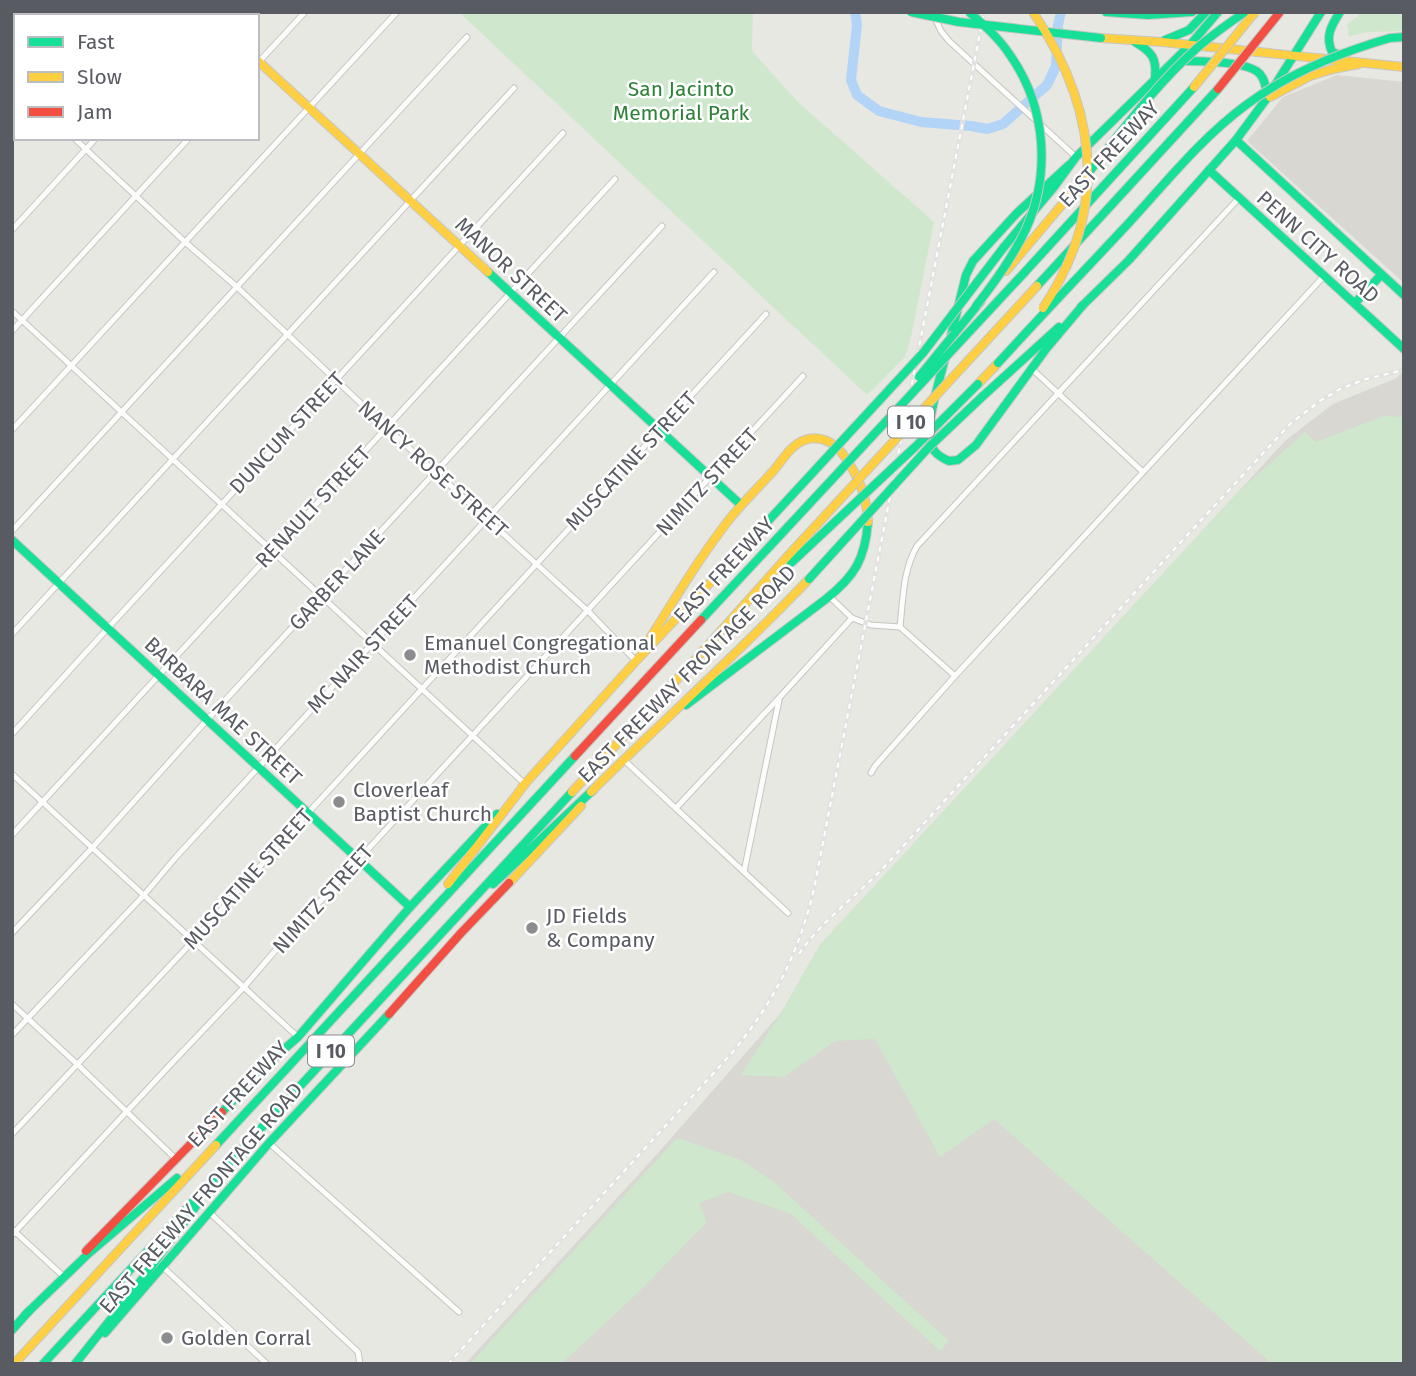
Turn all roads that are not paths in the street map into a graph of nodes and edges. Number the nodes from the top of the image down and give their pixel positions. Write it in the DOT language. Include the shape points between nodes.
graph roads {
  1 [pos="305,12"];
  2 [pos="397,12"];
  3 [pos="911,12"];
  4 [pos="932,12"];
  5 [pos="969,12"];
  6 [pos="1033,12"];
  7 [pos="1106,12"];
  8 [pos="1192,12"];
  9 [pos="1206,12"];
  10 [pos="1245,12"];
  11 [pos="1255,12"];
  12 [pos="1280,12"];
  13 [pos="1321,12"];
  14 [pos="1340,12"];
  15 [pos="1216,15"];
  16 [pos="467,37"];
  17 [pos="1404,37"];
  18 [pos="1132,40"];
  19 [pos="1162,41"];
  20 [pos="1190,45"];
  21 [pos="1225,48"];
  22 [pos="1294,54"];
  23 [pos="259,61"];
  24 [pos="1352,61"];
  25 [pos="259,63"];
  26 [pos="1368,63"];
  27 [pos="1168,66"];
  28 [pos="1404,67"];
  29 [pos="1154,80"];
  30 [pos="514,88"];
  31 [pos="1267,98"];
  32 [pos="309,107"];
  33 [pos="563,133"];
  34 [pos="76,140"];
  35 [pos="94,140"];
  36 [pos="187,140"];
  37 [pos="1236,140"];
  38 [pos="86,149"];
  39 [pos="360,154"];
  40 [pos="1076,157"];
  41 [pos="1069,165"];
  42 [pos="1209,170"];
  43 [pos="615,179"];
  44 [pos="137,195"];
  45 [pos="1239,198"];
  46 [pos="410,201"];
  47 [pos="662,226"];
  48 [pos="12,230"];
  49 [pos="186,242"];
  50 [pos="459,246"];
  51 [pos="714,272"];
  52 [pos="1381,275"];
  53 [pos="1324,276"];
  54 [pos="237,287"];
  55 [pos="510,293"];
  56 [pos="1404,295"];
  57 [pos="1355,303"];
  58 [pos="1083,305"];
  59 [pos="976,306"];
  60 [pos="12,311"];
  61 [pos="766,314"];
  62 [pos="22,320"];
  63 [pos="12,331"];
  64 [pos="287,334"];
  65 [pos="559,338"];
  66 [pos="1404,349"];
  67 [pos="998,363"];
  68 [pos="72,366"];
  69 [pos="1031,368"];
  70 [pos="803,376"];
  71 [pos="336,380"];
  72 [pos="610,385"];
  73 [pos="1059,393"];
  74 [pos="122,412"];
  75 [pos="386,427"];
  76 [pos="12,430"];
  77 [pos="659,430"];
  78 [pos="873,435"];
  79 [pos="173,459"];
  80 [pos="436,472"];
  81 [pos="1143,472"];
  82 [pos="711,477"];
  83 [pos="222,504"];
  84 [pos="741,505"];
  85 [pos="487,519"];
  86 [pos="12,531"];
  87 [pos="12,540"];
  88 [pos="272,551"];
  89 [pos="789,560"];
  90 [pos="537,564"];
  91 [pos="58,583"];
  92 [pos="321,596"];
  93 [pos="829,596"];
  94 [pos="588,611"];
  95 [pos="852,618"];
  96 [pos="900,627"];
  97 [pos="108,628"];
  98 [pos="12,634"];
  99 [pos="372,643"];
  100 [pos="636,661"];
  101 [pos="158,675"];
  102 [pos="955,676"];
  103 [pos="422,689"];
  104 [pos="779,698"];
  105 [pos="207,720"];
  106 [pos="655,728"];
  107 [pos="12,734"];
  108 [pos="472,736"];
  109 [pos="624,760"];
  110 [pos="259,767"];
  111 [pos="871,773"];
  112 [pos="12,774"];
  113 [pos="525,784"];
  114 [pos="593,790"];
  115 [pos="43,803"];
  116 [pos="676,808"];
  117 [pos="308,813"];
  118 [pos="12,835"];
  119 [pos="92,848"];
  120 [pos="359,860"];
  121 [pos="744,872"];
  122 [pos="144,895"];
  123 [pos="410,907"];
  124 [pos="788,913"];
  125 [pos="420,923"];
  126 [pos="12,933"];
  127 [pos="439,934"];
  128 [pos="193,941"];
  129 [pos="244,988"];
  130 [pos="12,1004"];
  131 [pos="28,1018"];
  132 [pos="12,1035"];
  133 [pos="298,1037"];
  134 [pos="77,1063"];
  135 [pos="126,1112"];
  136 [pos="12,1134"];
  137 [pos="219,1140"];
  138 [pos="269,1143"];
  139 [pos="176,1159"];
  140 [pos="223,1168"];
  141 [pos="209,1212"];
  142 [pos="13,1232"];
  143 [pos="163,1267"];
  144 [pos="62,1275"];
  145 [pos="459,1312"];
  146 [pos="25,1315"];
  147 [pos="12,1330"];
  148 [pos="14,1364"];
  149 [pos="43,1364"];
  150 [pos="75,1364"];
  151 [pos="267,1364"];
  152 [pos="360,1364"];
  1 -- 23 [label="street"];
  2 -- 32 [label="street"];
  3 -- 18 [label="main road, bridge" via="959,22"];
  4 -- 40 [label="street" via="949,41"];
  5 -- 59 [label="main road, bridge" via="1000,42 1023,76 1039,120 1041,158 1029,221 1012,257"];
  6 -- 67 [label="main road, bridge" via="1051,37 1077,98 1085,136 1087,183 1079,234 1066,269 1042,309"];
  7 -- 8 [label="main road"];
  9 -- 19 [label="main road" via="1189,30"];
  10 -- 59 [label="main road, bridge" via="1183,61"];
  11 -- 78 [label="main road, EAST FREEWAY / I 10, bridge" via="1194,87"];
  12 -- 89 [label="main road, EAST FREEWAY / I 10, bridge" via="1218,89"];
  13 -- 22 [label="main road, EAST FREEWAY FRONTAGE ROAD"];
  14 -- 24 [label="main road" via="1328,31 1327,43 1332,52"];
  15 -- 20 [label="main road, EAST FREEWAY FRONTAGE ROAD"];
  15 -- 21 [label="main road" via="1216,34"];
  16 -- 39 [label="street"];
  17 -- 67 [label="main road, bridge" via="1344,52 1304,69 1237,112 1192,154"];
  18 -- 19 [label="main road"];
  18 -- 29 [label="main road" via="1154,59"];
  19 -- 20 [label="main road"];
  20 -- 21 [label="main road"];
  20 -- 27 [label="main road, EAST FREEWAY FRONTAGE ROAD"];
  21 -- 22 [label="main road"];
  22 -- 24 [label="main road"];
  22 -- 31 [label="main road, EAST FREEWAY FRONTAGE ROAD"];
  24 -- 26 [label="main road"];
  25 -- 32 [label="main road, MANOR STREET"];
  26 -- 28 [label="main road"];
  26 -- 31 [label="main road" via="1310,76"];
  27 -- 29 [label="main road, EAST FREEWAY FRONTAGE ROAD"];
  27 -- 31 [label="main road" via="1187,61 1249,67 1265,80"];
  29 -- 40 [label="main road, EAST FREEWAY FRONTAGE ROAD"];
  30 -- 46 [label="street"];
  31 -- 37 [label="main road, EAST FREEWAY FRONTAGE ROAD"];
  32 -- 39 [label="main road, MANOR STREET"];
  32 -- 49 [label="street"];
  33 -- 50 [label="street, DUNCUM STREET"];
  34 -- 38 [label="street, NANCY ROSE STREET"];
  35 -- 38 [label="street"];
  36 -- 44 [label="street"];
  37 -- 42 [label="main road, EAST FREEWAY FRONTAGE ROAD"];
  37 -- 52 [label="main road"];
  38 -- 44 [label="street, NANCY ROSE STREET"];
  38 -- 48 [label="street"];
  39 -- 46 [label="main road, MANOR STREET"];
  39 -- 54 [label="street"];
  40 -- 41 [label="main road, EAST FREEWAY FRONTAGE ROAD"];
  41 -- 69 [label="main road" via="968,267 930,421 934,451 949,461 968,454"];
  41 -- 100 [label="main road, EAST FREEWAY FRONTAGE ROAD, bridge" via="923,353"];
  42 -- 45 [label="main road, PENN CITY ROAD"];
  42 -- 58 [label="main road, EAST FREEWAY FRONTAGE ROAD"];
  43 -- 55 [label="street, RENAULT STREET"];
  44 -- 49 [label="street, NANCY ROSE STREET"];
  44 -- 62 [label="street"];
  45 -- 53 [label="main road, PENN CITY ROAD"];
  45 -- 73 [label="street"];
  46 -- 50 [label="main road, MANOR STREET"];
  46 -- 64 [label="street"];
  47 -- 65 [label="street, GARBER LANE"];
  49 -- 54 [label="street, NANCY ROSE STREET"];
  49 -- 68 [label="street"];
  50 -- 55 [label="main road, MANOR STREET"];
  50 -- 71 [label="street, DUNCUM STREET"];
  51 -- 72 [label="street, MC NAIR STREET"];
  52 -- 56 [label="main road"];
  52 -- 57 [label="main road"];
  53 -- 57 [label="main road, PENN CITY ROAD"];
  53 -- 81 [label="street"];
  54 -- 64 [label="street, NANCY ROSE STREET"];
  54 -- 74 [label="street"];
  55 -- 65 [label="main road, MANOR STREET"];
  55 -- 75 [label="street, RENAULT STREET"];
  57 -- 66 [label="main road, PENN CITY ROAD"];
  58 -- 69 [label="main road"];
  58 -- 106 [label="main road, EAST FREEWAY FRONTAGE ROAD, bridge" via="929,447 809,579"];
  59 -- 78 [label="main road, bridge"];
  60 -- 62 [label="street"];
  61 -- 77 [label="street, MUSCATINE STREET"];
  62 -- 63 [label="street"];
  62 -- 68 [label="street"];
  64 -- 71 [label="street, NANCY ROSE STREET"];
  64 -- 79 [label="street"];
  65 -- 72 [label="main road, MANOR STREET"];
  65 -- 80 [label="street, GARBER LANE"];
  67 -- 89 [label="main road, bridge" via="942,421"];
  68 -- 74 [label="street"];
  68 -- 76 [label="street"];
  69 -- 73 [label="street"];
  70 -- 82 [label="street, NIMITZ STREET"];
  71 -- 75 [label="street, NANCY ROSE STREET"];
  71 -- 83 [label="street, DUNCUM STREET"];
  72 -- 77 [label="main road, MANOR STREET"];
  72 -- 85 [label="street, MC NAIR STREET"];
  73 -- 81 [label="street"];
  73 -- 96 [label="street" via="917,546 908,568"];
  74 -- 79 [label="street"];
  74 -- 86 [label="street"];
  75 -- 80 [label="street, NANCY ROSE STREET"];
  75 -- 88 [label="street, RENAULT STREET"];
  77 -- 82 [label="main road, MANOR STREET"];
  77 -- 90 [label="street, MUSCATINE STREET"];
  78 -- 125 [label="main road, EAST FREEWAY / I 10, bridge"];
  79 -- 83 [label="street"];
  79 -- 91 [label="street"];
  80 -- 85 [label="street, NANCY ROSE STREET"];
  80 -- 92 [label="street, GARBER LANE"];
  81 -- 102 [label="street"];
  82 -- 84 [label="main road, MANOR STREET"];
  82 -- 94 [label="street, NIMITZ STREET"];
  83 -- 88 [label="street"];
  83 -- 97 [label="street, DUNCUM STREET"];
  84 -- 93 [label="main road" via="803,440 836,446 864,490 867,528 859,565"];
  84 -- 100 [label="main road"];
  85 -- 90 [label="street, NANCY ROSE STREET"];
  85 -- 99 [label="street, MC NAIR STREET"];
  87 -- 91 [label="main road, BARBARA MAE STREET"];
  88 -- 92 [label="street"];
  88 -- 101 [label="street, RENAULT STREET"];
  89 -- 127 [label="main road, EAST FREEWAY / I 10"];
  90 -- 94 [label="street, NANCY ROSE STREET"];
  90 -- 103 [label="street, MUSCATINE STREET"];
  91 -- 97 [label="main road, BARBARA MAE STREET"];
  91 -- 98 [label="street"];
  92 -- 99 [label="street"];
  92 -- 105 [label="street, GARBER LANE"];
  93 -- 95 [label="street"];
  93 -- 106 [label="main road"];
  94 -- 100 [label="street, NANCY ROSE STREET"];
  94 -- 108 [label="street, NIMITZ STREET"];
  95 -- 96 [label="street"];
  95 -- 104 [label="street"];
  96 -- 102 [label="street"];
  97 -- 101 [label="main road, BARBARA MAE STREET"];
  97 -- 107 [label="street, DUNCUM STREET"];
  99 -- 103 [label="street"];
  99 -- 110 [label="street, MC NAIR STREET"];
  100 -- 113 [label="main road, EAST FREEWAY FRONTAGE ROAD"];
  101 -- 105 [label="main road, BARBARA MAE STREET"];
  101 -- 115 [label="street, RENAULT STREET"];
  102 -- 111 [label="street"];
  103 -- 108 [label="street"];
  103 -- 117 [label="street, MUSCATINE STREET"];
  104 -- 116 [label="street"];
  104 -- 121 [label="street"];
  105 -- 110 [label="main road, BARBARA MAE STREET"];
  105 -- 119 [label="street, GARBER LANE"];
  106 -- 109 [label="main road, EAST FREEWAY FRONTAGE ROAD"];
  108 -- 113 [label="street"];
  108 -- 120 [label="street, NIMITZ STREET"];
  109 -- 114 [label="main road, EAST FREEWAY FRONTAGE ROAD"];
  109 -- 116 [label="street"];
  110 -- 117 [label="main road, BARBARA MAE STREET"];
  110 -- 122 [label="street, MC NAIR STREET"];
  112 -- 115 [label="street"];
  113 -- 123 [label="main road, EAST FREEWAY FRONTAGE ROAD"];
  113 -- 125 [label="main road"];
  114 -- 127 [label="main road"];
  114 -- 138 [label="main road, EAST FREEWAY FRONTAGE ROAD"];
  115 -- 118 [label="street, RENAULT STREET"];
  115 -- 119 [label="street"];
  116 -- 121 [label="street"];
  117 -- 120 [label="main road, BARBARA MAE STREET"];
  117 -- 128 [label="street, MUSCATINE STREET"];
  119 -- 122 [label="street"];
  119 -- 126 [label="street, GARBER LANE"];
  120 -- 123 [label="main road, BARBARA MAE STREET"];
  120 -- 129 [label="street, NIMITZ STREET"];
  121 -- 124 [label="street"];
  122 -- 128 [label="street"];
  122 -- 131 [label="street, MC NAIR STREET"];
  123 -- 133 [label="main road, EAST FREEWAY FRONTAGE ROAD"];
  125 -- 137 [label="main road, EAST FREEWAY / I 10"];
  127 -- 140 [label="main road, EAST FREEWAY / I 10"];
  128 -- 129 [label="street"];
  128 -- 134 [label="street, MUSCATINE STREET"];
  129 -- 133 [label="street"];
  129 -- 135 [label="street, NIMITZ STREET"];
  130 -- 131 [label="street"];
  131 -- 132 [label="street, MC NAIR STREET"];
  131 -- 134 [label="street"];
  133 -- 139 [label="main road, EAST FREEWAY FRONTAGE ROAD"];
  134 -- 135 [label="street"];
  134 -- 136 [label="street, MUSCATINE STREET"];
  135 -- 139 [label="street"];
  135 -- 142 [label="street, NIMITZ STREET"];
  137 -- 146 [label="main road"];
  137 -- 148 [label="main road, EAST FREEWAY / I 10"];
  138 -- 141 [label="main road, EAST FREEWAY FRONTAGE ROAD"];
  138 -- 145 [label="street"];
  139 -- 144 [label="main road, EAST FREEWAY FRONTAGE ROAD"];
  140 -- 149 [label="main road, EAST FREEWAY / I 10"];
  140 -- 150 [label="main road"];
  141 -- 143 [label="main road, EAST FREEWAY FRONTAGE ROAD"];
  141 -- 152 [label="street" via="358,1352"];
  142 -- 144 [label="street"];
  143 -- 150 [label="main road, EAST FREEWAY FRONTAGE ROAD"];
  143 -- 151 [label="street"];
  144 -- 146 [label="main road, EAST FREEWAY FRONTAGE ROAD"];
  146 -- 147 [label="main road, EAST FREEWAY FRONTAGE ROAD"];
}
